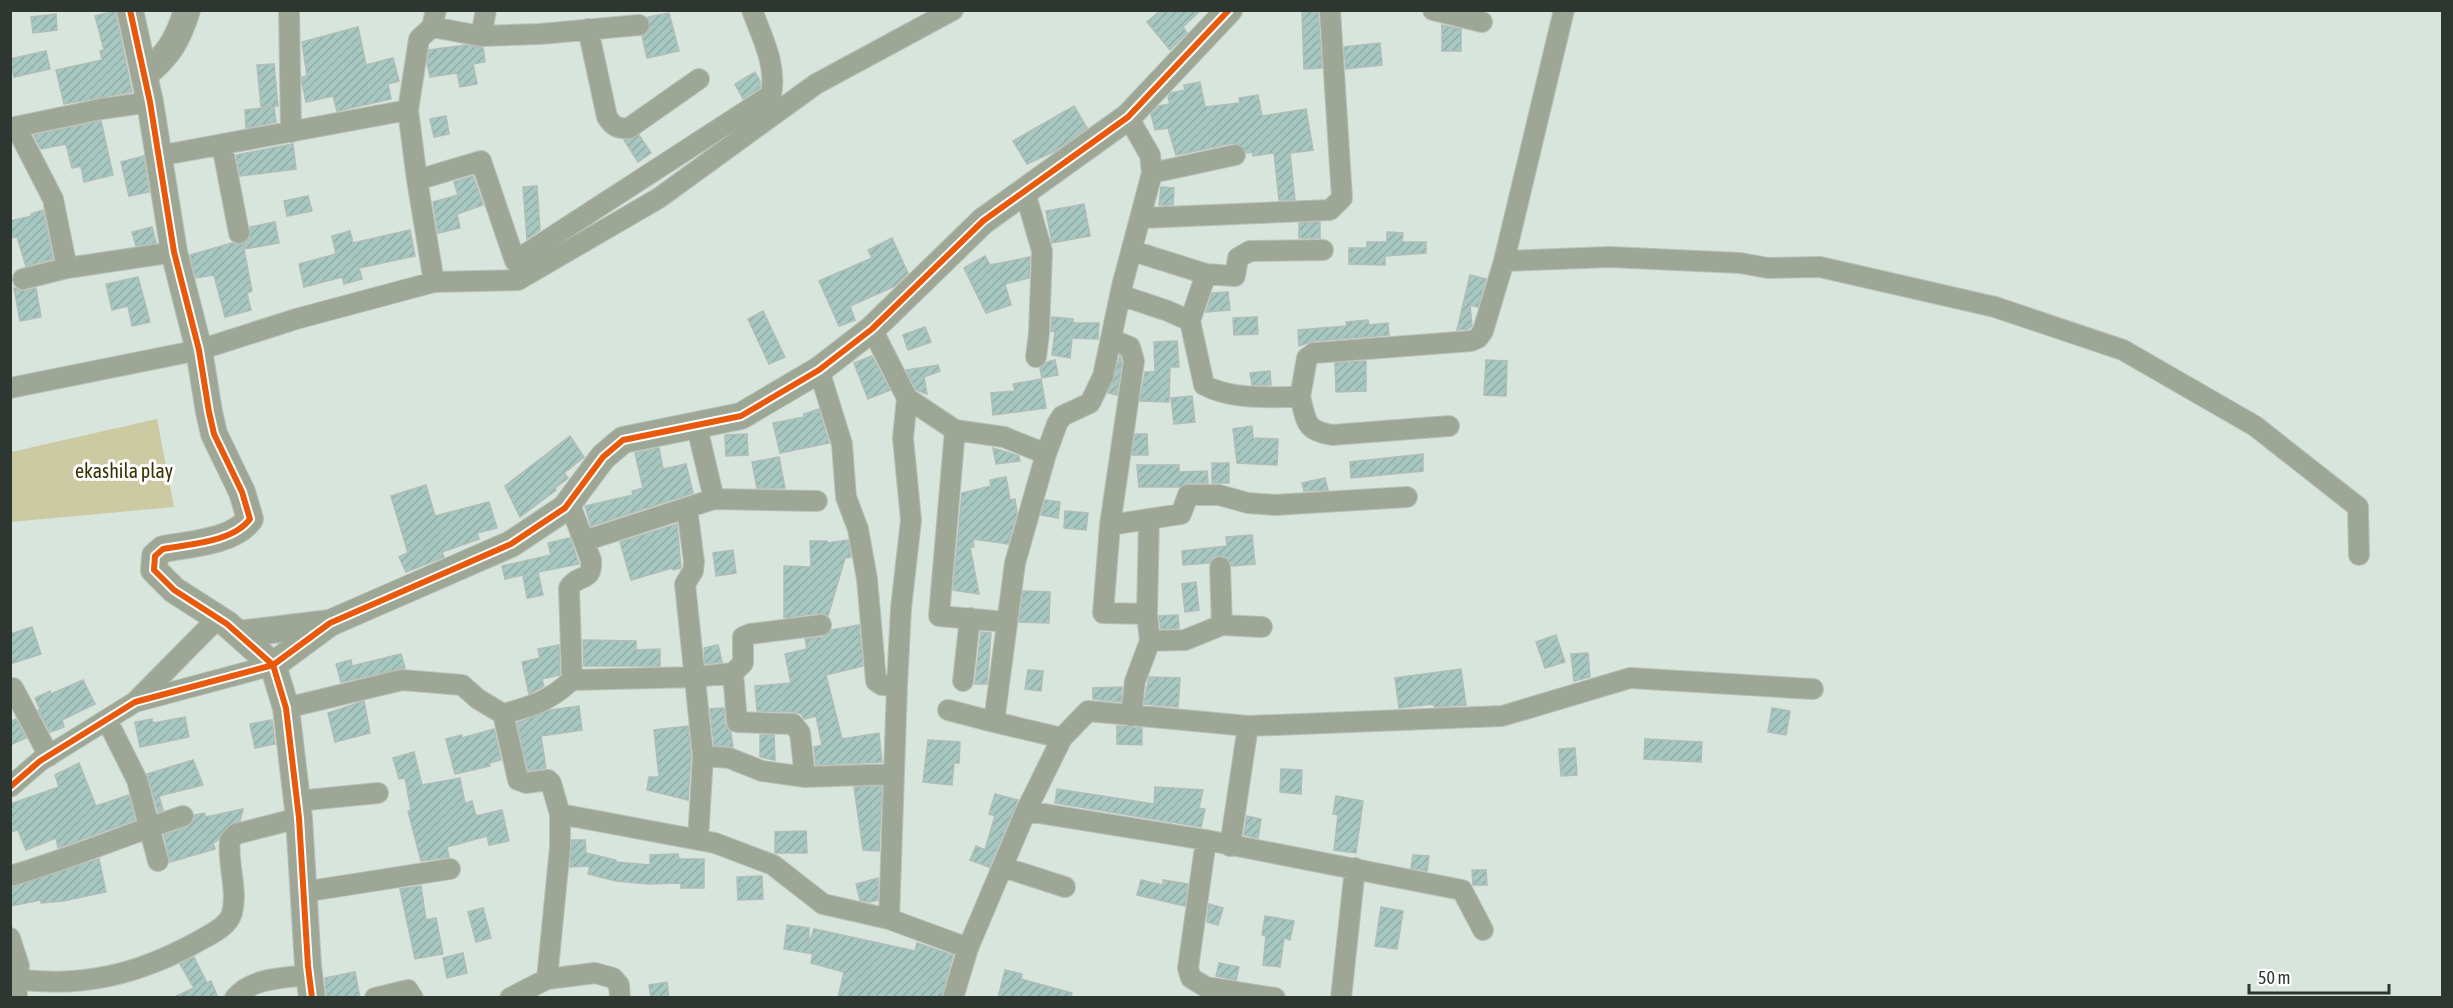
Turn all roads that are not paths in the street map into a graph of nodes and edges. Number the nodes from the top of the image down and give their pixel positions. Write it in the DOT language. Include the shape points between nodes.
graph roads {
  1 [pos="130,10"];
  2 [pos="187,10"];
  3 [pos="290,10"];
  4 [pos="486,10"];
  5 [pos="752,10"];
  6 [pos="953,10"];
  7 [pos="1229,10"];
  8 [pos="1330,10"];
  9 [pos="1433,10"];
  10 [pos="1564,10"];
  11 [pos="434,19"];
  12 [pos="1482,22"];
  13 [pos="639,25"];
  14 [pos="588,29"];
  15 [pos="481,36"];
  16 [pos="144,75"];
  17 [pos="699,79"];
  18 [pos="150,102"];
  19 [pos="408,110"];
  20 [pos="1128,117"];
  21 [pos="13,127"];
  22 [pos="291,132"];
  23 [pos="222,145"];
  24 [pos="1235,155"];
  25 [pos="158,156"];
  26 [pos="1152,173"];
  27 [pos="417,180"];
  28 [pos="1025,192"];
  29 [pos="1142,218"];
  30 [pos="239,233"];
  31 [pos="1323,250"];
  32 [pos="1133,251"];
  33 [pos="174,252"];
  34 [pos="1504,261"];
  35 [pos="67,268"];
  36 [pos="1206,274"];
  37 [pos="23,279"];
  38 [pos="434,282"];
  39 [pos="1120,295"];
  40 [pos="1190,321"];
  41 [pos="872,329"];
  42 [pos="1113,340"];
  43 [pos="199,350"];
  44 [pos="1036,357"];
  45 [pos="819,369"];
  46 [pos="10,388"];
  47 [pos="1300,397"];
  48 [pos="907,398"];
  49 [pos="696,423"];
  50 [pos="1449,426"];
  51 [pos="955,430"];
  52 [pos="1046,454"];
  53 [pos="1407,497"];
  54 [pos="714,499"];
  55 [pos="817,501"];
  56 [pos="569,502"];
  57 [pos="687,508"];
  58 [pos="1149,520"];
  59 [pos="1110,525"];
  60 [pos="584,541"];
  61 [pos="2360,555"];
  62 [pos="1220,567"];
  63 [pos="1147,614"];
  64 [pos="218,618"];
  65 [pos="970,618"];
  66 [pos="1006,622"];
  67 [pos="330,623"];
  68 [pos="821,625"];
  69 [pos="1222,625"];
  70 [pos="1262,627"];
  71 [pos="238,633"];
  72 [pos="1150,641"];
  73 [pos="273,665"];
  74 [pos="733,673"];
  75 [pos="695,677"];
  76 [pos="572,680"];
  77 [pos="963,681"];
  78 [pos="897,686"];
  79 [pos="13,688"];
  80 [pos="1813,689"];
  81 [pos="135,702"];
  82 [pos="286,708"];
  83 [pos="948,710"];
  84 [pos="503,714"];
  85 [pos="1131,716"];
  86 [pos="107,720"];
  87 [pos="994,722"];
  88 [pos="1248,726"];
  89 [pos="1062,738"];
  90 [pos="50,756"];
  91 [pos="703,756"];
  92 [pos="894,774"];
  93 [pos="805,777"];
  94 [pos="10,787"];
  95 [pos="378,793"];
  96 [pos="298,810"];
  97 [pos="1026,811"];
  98 [pos="560,814"];
  99 [pos="183,816"];
  100 [pos="148,828"];
  101 [pos="698,840"];
  102 [pos="1206,840"];
  103 [pos="1230,846"];
  104 [pos="158,861"];
  105 [pos="1003,867"];
  106 [pos="1355,868"];
  107 [pos="450,869"];
  108 [pos="10,876"];
  109 [pos="1065,887"];
  110 [pos="303,892"];
  111 [pos="890,919"];
  112 [pos="1483,930"];
  113 [pos="10,938"];
  114 [pos="968,948"];
  115 [pos="547,979"];
  116 [pos="311,986"];
  117 [pos="16,988"];
  118 [pos="235,998"];
  119 [pos="375,998"];
  120 [pos="413,998"];
  121 [pos="510,998"];
  122 [pos="620,998"];
  123 [pos="953,998"];
  124 [pos="1275,998"];
  125 [pos="1341,998"];
  1 -- 16 [label="street"];
  2 -- 16 [label="street" via="165,58"];
  3 -- 22 [label="street"];
  4 -- 15 [label="street"];
  5 -- 27 [label="street" via="765,40 774,80 771,95 515,261 481,161"];
  6 -- 38 [label="street" via="816,84 659,198 518,280"];
  7 -- 20 [label="street"];
  8 -- 29 [label="street" via="1342,198 1338,205 1330,210"];
  9 -- 12 [label="street"];
  10 -- 34 [label="street"];
  11 -- 15 [label="street"];
  11 -- 19 [label="street" via="419,39"];
  13 -- 14 [label="street"];
  14 -- 15 [label="street"];
  14 -- 17 [label="street" via="607,117 620,129 628,128"];
  16 -- 18 [label="street"];
  18 -- 21 [label="street"];
  18 -- 25 [label="street"];
  19 -- 22 [label="street"];
  19 -- 27 [label="street"];
  20 -- 26 [label="street" via="1150,155"];
  20 -- 28 [label="street"];
  21 -- 35 [label="street" via="53,199"];
  22 -- 23 [label="street"];
  23 -- 25 [label="street"];
  23 -- 30 [label="street"];
  24 -- 26 [label="street"];
  25 -- 33 [label="street"];
  26 -- 29 [label="street"];
  27 -- 38 [label="street"];
  28 -- 41 [label="street" via="983,221"];
  28 -- 44 [label="street" via="1042,251"];
  29 -- 32 [label="street"];
  31 -- 36 [label="street" via="1250,251 1238,258 1235,276"];
  32 -- 36 [label="street"];
  32 -- 39 [label="street"];
  33 -- 35 [label="street"];
  33 -- 43 [label="street"];
  34 -- 47 [label="street" via="1478,338 1314,354 1307,358"];
  34 -- 61 [label="street" via="1610,256 1768,268 1820,267 1995,307 2123,350 2254,426 2358,507"];
  35 -- 37 [label="street"];
  36 -- 40 [label="street"];
  38 -- 43 [label="street"];
  39 -- 40 [label="street"];
  39 -- 42 [label="street"];
  40 -- 47 [label="street" via="1204,385 1212,390 1266,398"];
  41 -- 45 [label="street"];
  41 -- 48 [label="street"];
  42 -- 52 [label="street" via="1090,403 1062,416"];
  42 -- 59 [label="street" via="1130,347 1134,361"];
  43 -- 46 [label="street"];
  43 -- 64 [label="street" via="214,434 242,492 250,519 232,534 164,549 155,556 154,570 174,590"];
  45 -- 49 [label="street" via="741,416"];
  45 -- 78 [label="street" via="842,444 846,496 858,529 867,579 876,681"];
  47 -- 50 [label="street" via="1307,424 1315,432 1332,435"];
  48 -- 51 [label="street"];
  48 -- 78 [label="street" via="903,438 911,520"];
  49 -- 54 [label="street"];
  49 -- 56 [label="street" via="623,440 603,457"];
  51 -- 52 [label="street" via="1004,437"];
  51 -- 65 [label="street" via="939,616"];
  52 -- 66 [label="street" via="1015,563"];
  53 -- 58 [label="street" via="1275,505 1219,495 1188,495 1181,514"];
  54 -- 55 [label="street"];
  54 -- 57 [label="street"];
  56 -- 60 [label="street"];
  56 -- 67 [label="street" via="511,544"];
  57 -- 60 [label="street"];
  57 -- 75 [label="street" via="694,562 685,584"];
  58 -- 59 [label="street"];
  58 -- 63 [label="street"];
  59 -- 63 [label="street" via="1103,613"];
  60 -- 76 [label="street" via="592,570 569,588"];
  62 -- 69 [label="street"];
  63 -- 72 [label="street"];
  64 -- 71 [label="street"];
  64 -- 81 [label="street"];
  65 -- 66 [label="street"];
  65 -- 77 [label="street"];
  66 -- 87 [label="street"];
  67 -- 71 [label="street"];
  67 -- 73 [label="street"];
  68 -- 74 [label="street" via="743,637 743,663"];
  69 -- 70 [label="street"];
  69 -- 72 [label="street" via="1185,640"];
  71 -- 73 [label="street"];
  72 -- 85 [label="street" via="1135,681"];
  73 -- 81 [label="street"];
  73 -- 82 [label="street"];
  74 -- 75 [label="street"];
  74 -- 93 [label="street" via="737,722 793,724 800,733"];
  75 -- 76 [label="street"];
  75 -- 91 [label="street"];
  76 -- 84 [label="street" via="537,705"];
  78 -- 92 [label="street"];
  79 -- 90 [label="street"];
  80 -- 88 [label="street" via="1630,678 1502,716"];
  81 -- 86 [label="street"];
  82 -- 84 [label="street" via="402,680 462,685"];
  82 -- 96 [label="street"];
  83 -- 87 [label="street"];
  84 -- 98 [label="street" via="518,780 548,780"];
  85 -- 88 [label="street"];
  85 -- 89 [label="street" via="1088,711"];
  86 -- 90 [label="street"];
  86 -- 100 [label="street" via="137,780"];
  87 -- 89 [label="street"];
  88 -- 103 [label="street"];
  89 -- 97 [label="street"];
  90 -- 94 [label="street"];
  91 -- 93 [label="street" via="729,758 762,771"];
  91 -- 101 [label="street"];
  92 -- 93 [label="street"];
  92 -- 111 [label="street"];
  95 -- 96 [label="street"];
  96 -- 110 [label="street"];
  96 -- 117 [label="street" via="236,834 230,840 232,914 208,936 142,969"];
  97 -- 102 [label="street"];
  97 -- 105 [label="street"];
  98 -- 101 [label="street"];
  98 -- 115 [label="street"];
  99 -- 100 [label="street"];
  100 -- 104 [label="street"];
  100 -- 108 [label="street" via="61,862"];
  101 -- 111 [label="street" via="716,843 773,866 823,904"];
  102 -- 103 [label="street"];
  102 -- 124 [label="street" via="1188,968 1191,978 1206,987"];
  103 -- 106 [label="street"];
  105 -- 109 [label="street"];
  105 -- 114 [label="street"];
  106 -- 112 [label="street" via="1462,890"];
  106 -- 125 [label="street"];
  107 -- 110 [label="street"];
  110 -- 116 [label="street"];
  111 -- 114 [label="street"];
  113 -- 117 [label="street" via="18,966"];
  114 -- 123 [label="street"];
  115 -- 121 [label="street"];
  115 -- 122 [label="street" via="595,973 614,978"];
  116 -- 118 [label="street" via="258,982"];
  119 -- 120 [label="street" via="408,990"];
}
